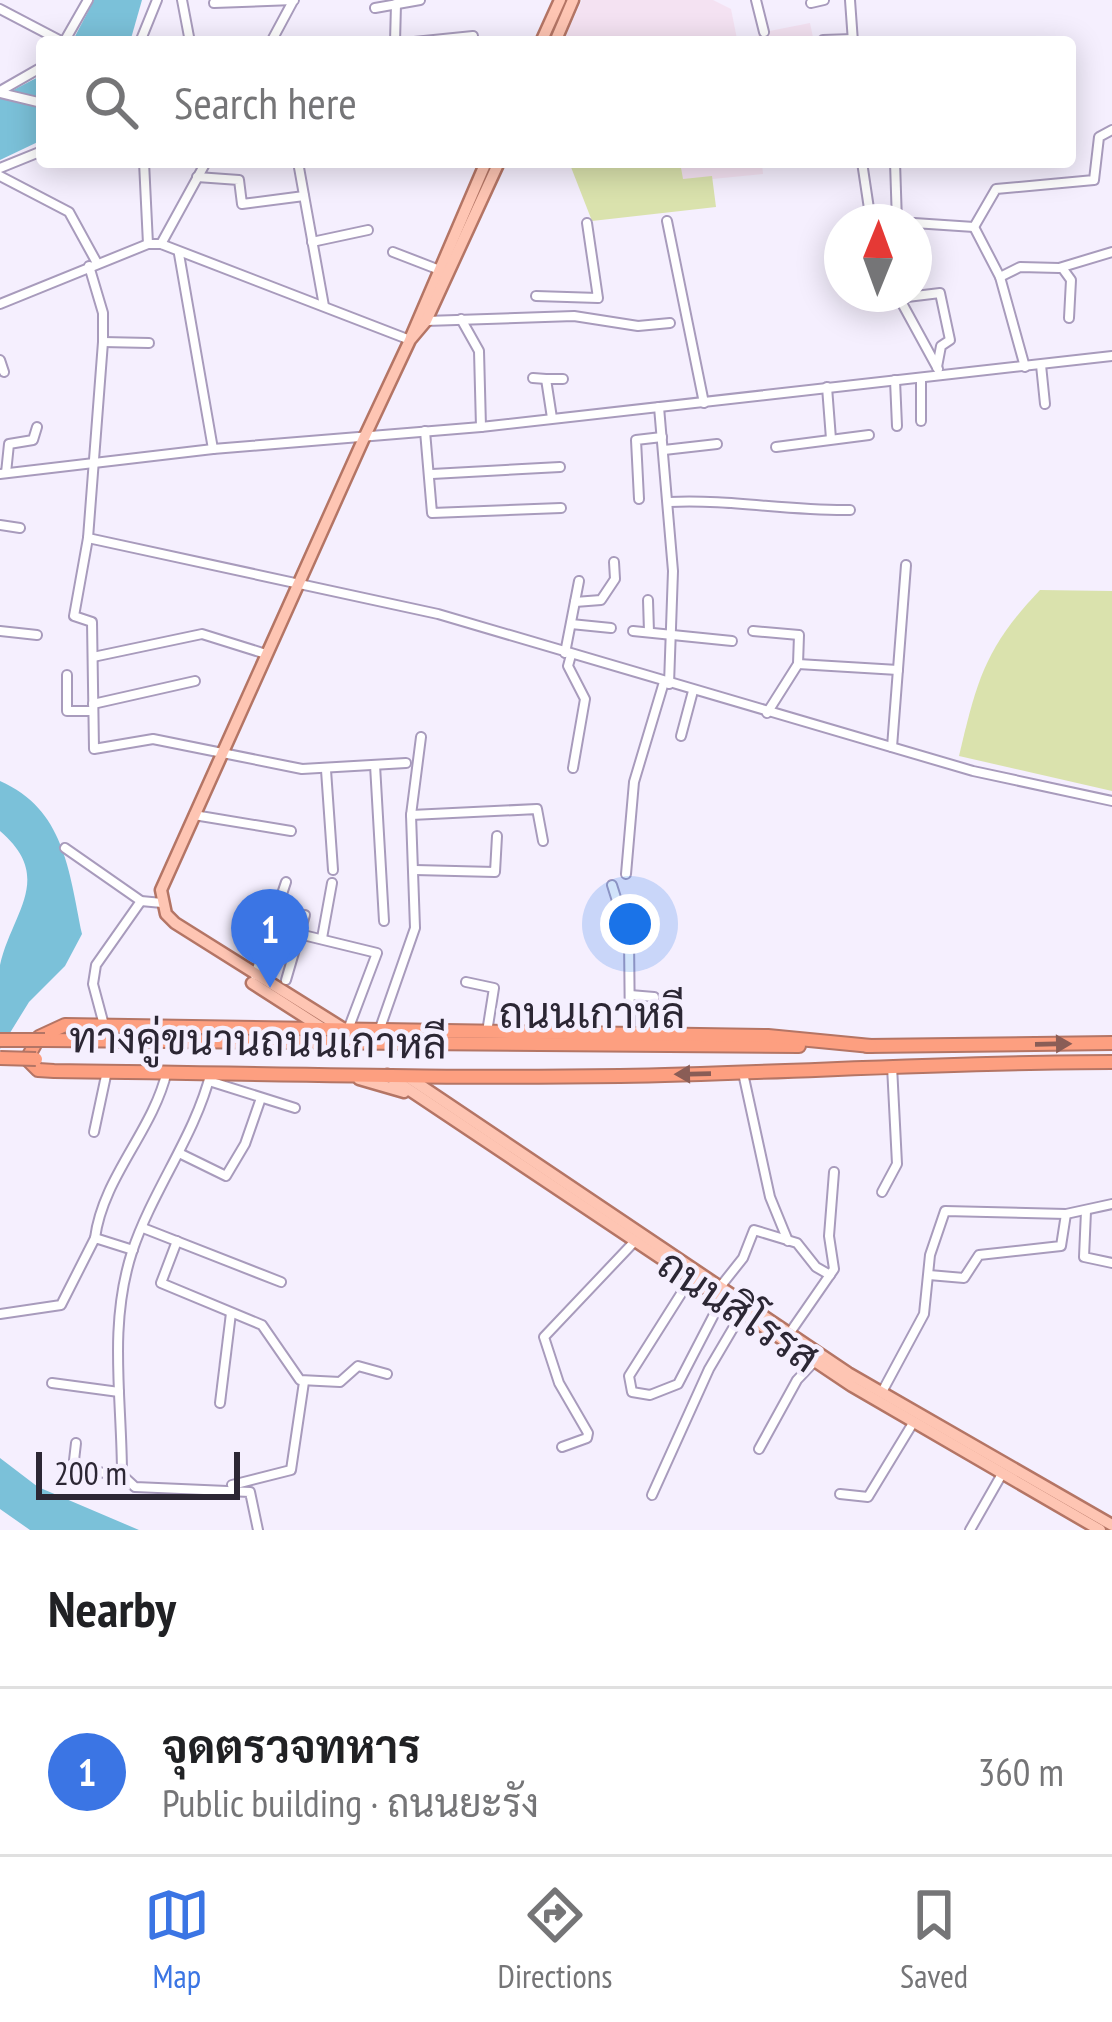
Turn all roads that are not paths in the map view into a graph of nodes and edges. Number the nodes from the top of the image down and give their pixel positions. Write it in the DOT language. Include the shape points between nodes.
graph roads {
  1 [pos="88,0"];
  2 [pos="158,0"];
  3 [pos="182,0"];
  4 [pos="294,0"];
  5 [pos="420,0"];
  6 [pos="560,0"];
  7 [pos="573,0"];
  8 [pos="756,0"];
  9 [pos="824,0"];
  10 [pos="850,0"];
  11 [pos="214,3"];
  12 [pos="811,3"];
  13 [pos="396,4"];
  14 [pos="375,8"];
  15 [pos="0,9"];
  16 [pos="764,32"];
  17 [pos="52,36"];
  18 [pos="67,36"];
  19 [pos="143,36"];
  20 [pos="189,36"];
  21 [pos="274,36"];
  22 [pos="395,36"];
  23 [pos="544,36"];
  24 [pos="558,36"];
  25 [pos="853,36"];
  26 [pos="36,71"];
  27 [pos="2,93"];
  28 [pos="36,102"];
  29 [pos="1112,130"];
  30 [pos="36,154"];
  31 [pos="144,168"];
  32 [pos="202,168"];
  33 [pos="299,168"];
  34 [pos="485,168"];
  35 [pos="494,168"];
  36 [pos="863,168"];
  37 [pos="895,168"];
  38 [pos="0,172"];
  39 [pos="197,177"];
  40 [pos="483,182"];
  41 [pos="304,196"];
  42 [pos="868,204"];
  43 [pos="894,204"];
  44 [pos="667,221"];
  45 [pos="587,223"];
  46 [pos="932,224"];
  47 [pos="974,226"];
  48 [pos="368,230"];
  49 [pos="312,242"];
  50 [pos="148,244"];
  51 [pos="160,244"];
  52 [pos="393,252"];
  53 [pos="1112,252"];
  54 [pos="178,253"];
  55 [pos="93,265"];
  56 [pos="1059,268"];
  57 [pos="437,269"];
  58 [pos="1000,277"];
  59 [pos="932,294"];
  60 [pos="558,295"];
  61 [pos="536,296"];
  62 [pos="0,304"];
  63 [pos="324,306"];
  64 [pos="908,312"];
  65 [pos="559,316"];
  66 [pos="1069,318"];
  67 [pos="460,319"];
  68 [pos="426,320"];
  69 [pos="670,323"];
  70 [pos="410,340"];
  71 [pos="103,342"];
  72 [pos="148,344"];
  73 [pos="1112,356"];
  74 [pos="0,360"];
  75 [pos="1041,365"];
  76 [pos="1025,367"];
  77 [pos="939,371"];
  78 [pos="4,372"];
  79 [pos="921,377"];
  80 [pos="532,378"];
  81 [pos="546,379"];
  82 [pos="563,379"];
  83 [pos="895,380"];
  84 [pos="827,387"];
  85 [pos="704,404"];
  86 [pos="1045,404"];
  87 [pos="659,407"];
  88 [pos="552,418"];
  89 [pos="921,421"];
  90 [pos="897,426"];
  91 [pos="37,427"];
  92 [pos="481,427"];
  93 [pos="424,431"];
  94 [pos="868,435"];
  95 [pos="662,437"];
  96 [pos="364,438"];
  97 [pos="831,439"];
  98 [pos="717,444"];
  99 [pos="776,447"];
  100 [pos="213,448"];
  101 [pos="664,450"];
  102 [pos="91,463"];
  103 [pos="560,467"];
  104 [pos="3,473"];
  105 [pos="432,474"];
  106 [pos="639,499"];
  107 [pos="668,502"];
  108 [pos="561,508"];
  109 [pos="850,509"];
  110 [pos="0,525"];
  111 [pos="20,528"];
  112 [pos="88,538"];
  113 [pos="614,562"];
  114 [pos="906,565"];
  115 [pos="579,581"];
  116 [pos="301,582"];
  117 [pos="648,601"];
  118 [pos="575,602"];
  119 [pos="571,624"];
  120 [pos="611,628"];
  121 [pos="0,631"];
  122 [pos="634,631"];
  123 [pos="753,631"];
  124 [pos="649,632"];
  125 [pos="674,634"];
  126 [pos="37,635"];
  127 [pos="732,641"];
  128 [pos="268,654"];
  129 [pos="568,654"];
  130 [pos="93,657"];
  131 [pos="797,664"];
  132 [pos="898,670"];
  133 [pos="67,675"];
  134 [pos="195,681"];
  135 [pos="667,683"];
  136 [pos="693,691"];
  137 [pos="93,707"];
  138 [pos="767,713"];
  139 [pos="681,736"];
  140 [pos="421,737"];
  141 [pos="892,747"];
  142 [pos="223,754"];
  143 [pos="406,763"];
  144 [pos="375,765"];
  145 [pos="573,768"];
  146 [pos="326,770"];
  147 [pos="1112,801"];
  148 [pos="194,815"];
  149 [pos="410,815"];
  150 [pos="291,831"];
  151 [pos="497,836"];
  152 [pos="543,841"];
  153 [pos="64,848"];
  154 [pos="333,870"];
  155 [pos="415,870"];
  156 [pos="626,874"];
  157 [pos="286,882"];
  158 [pos="332,883"];
  159 [pos="612,885"];
  160 [pos="141,901"];
  161 [pos="162,903"];
  162 [pos="304,914"];
  163 [pos="384,921"];
  164 [pos="299,934"];
  165 [pos="322,938"];
  166 [pos="208,947"];
  167 [pos="255,977"];
  168 [pos="286,980"];
  169 [pos="466,982"];
  170 [pos="630,995"];
  171 [pos="292,1008"];
  172 [pos="104,1026"];
  173 [pos="348,1029"];
  174 [pos="282,1030"];
  175 [pos="328,1031"];
  176 [pos="378,1032"];
  177 [pos="487,1034"];
  178 [pos="630,1034"];
  179 [pos="656,1034"];
  180 [pos="0,1040"];
  181 [pos="45,1040"];
  182 [pos="1089,1043"];
  183 [pos="1112,1043"];
  184 [pos="871,1046"];
  185 [pos="945,1047"];
  186 [pos="0,1058"];
  187 [pos="36,1058"];
  188 [pos="1089,1062"];
  189 [pos="1112,1062"];
  190 [pos="964,1064"];
  191 [pos="892,1065"];
  192 [pos="107,1071"];
  193 [pos="167,1072"];
  194 [pos="743,1073"];
  195 [pos="341,1075"];
  196 [pos="387,1075"];
  197 [pos="405,1075"];
  198 [pos="453,1075"];
  199 [pos="210,1076"];
  200 [pos="261,1097"];
  201 [pos="419,1097"];
  202 [pos="443,1101"];
  203 [pos="295,1108"];
  204 [pos="94,1132"];
  205 [pos="179,1153"];
  206 [pos="834,1172"];
  207 [pos="882,1192"];
  208 [pos="1112,1204"];
  209 [pos="1086,1211"];
  210 [pos="1066,1214"];
  211 [pos="143,1228"];
  212 [pos="95,1238"];
  213 [pos="177,1241"];
  214 [pos="635,1241"];
  215 [pos="788,1241"];
  216 [pos="133,1250"];
  217 [pos="1112,1262"];
  218 [pos="830,1274"];
  219 [pos="929,1275"];
  220 [pos="691,1277"];
  221 [pos="281,1282"];
  222 [pos="721,1293"];
  223 [pos="742,1312"];
  224 [pos="231,1313"];
  225 [pos="0,1314"];
  226 [pos="789,1334"];
  227 [pos="814,1362"];
  228 [pos="387,1374"];
  229 [pos="304,1382"];
  230 [pos="52,1383"];
  231 [pos="119,1392"];
  232 [pos="881,1393"];
  233 [pos="220,1402"];
  234 [pos="913,1423"];
  235 [pos="76,1443"];
  236 [pos="562,1447"];
  237 [pos="759,1449"];
  238 [pos="1002,1474"];
  239 [pos="122,1475"];
  240 [pos="225,1488"];
  241 [pos="840,1494"];
  242 [pos="652,1496"];
  243 [pos="1112,1526"];
  244 [pos="258,1530"];
  245 [pos="970,1530"];
  246 [pos="1100,1530"];
  1 -- 18 [label="street"];
  2 -- 19 [label="street"];
  3 -- 20 [label="street"];
  4 -- 11 [label="street"];
  4 -- 21 [label="street"];
  5 -- 13 [label="street"];
  6 -- 23 [label="main road"];
  7 -- 24 [label="main road"];
  8 -- 16 [label="street"];
  9 -- 12 [label="street"];
  10 -- 25 [label="street"];
  13 -- 14 [label="street"];
  13 -- 22 [label="street"];
  15 -- 17 [label="street"];
  26 -- 27 [label="street"];
  27 -- 28 [label="street"];
  29 -- 47 [label="street" via="1099,137 1094,181 996,189"];
  30 -- 38 [label="street"];
  31 -- 50 [label="street"];
  32 -- 39 [label="street"];
  33 -- 41 [label="street"];
  34 -- 40 [label="main road"];
  35 -- 40 [label="main road"];
  36 -- 42 [label="street"];
  37 -- 43 [label="street"];
  38 -- 55 [label="street" via="69,212"];
  39 -- 41 [label="street" via="239,180 242,204"];
  39 -- 51 [label="street"];
  40 -- 57 [label="main road"];
  40 -- 68 [label="main road"];
  41 -- 49 [label="street"];
  44 -- 85 [label="street"];
  45 -- 60 [label="street" via="598,298"];
  46 -- 47 [label="street"];
  47 -- 58 [label="street"];
  48 -- 49 [label="street"];
  49 -- 63 [label="street"];
  50 -- 51 [label="street"];
  50 -- 55 [label="street"];
  51 -- 54 [label="street"];
  52 -- 57 [label="street"];
  53 -- 56 [label="street"];
  54 -- 63 [label="street"];
  54 -- 100 [label="street"];
  55 -- 62 [label="street"];
  55 -- 71 [label="street"];
  56 -- 58 [label="street" via="1020,267"];
  56 -- 66 [label="street" via="1071,280"];
  57 -- 70 [label="main road"];
  58 -- 76 [label="street"];
  59 -- 77 [label="street" via="940,293 950,340 941,346"];
  60 -- 61 [label="street"];
  60 -- 65 [label="street"];
  63 -- 70 [label="street"];
  64 -- 77 [label="street"];
  65 -- 67 [label="street"];
  65 -- 69 [label="street"];
  67 -- 68 [label="street"];
  67 -- 92 [label="street" via="478,346"];
  68 -- 70 [label="main road"];
  70 -- 96 [label="main road"];
  71 -- 72 [label="street"];
  71 -- 102 [label="street"];
  73 -- 75 [label="street"];
  74 -- 78 [label="street"];
  75 -- 76 [label="street"];
  75 -- 86 [label="street"];
  76 -- 77 [label="street"];
  77 -- 79 [label="street"];
  79 -- 83 [label="street"];
  79 -- 89 [label="street"];
  80 -- 81 [label="street"];
  81 -- 82 [label="street"];
  81 -- 88 [label="street"];
  83 -- 84 [label="street"];
  83 -- 90 [label="street"];
  84 -- 85 [label="street"];
  84 -- 97 [label="street"];
  85 -- 87 [label="street"];
  87 -- 88 [label="street"];
  87 -- 95 [label="street"];
  88 -- 92 [label="street"];
  91 -- 104 [label="street" via="33,440 8,446"];
  92 -- 93 [label="street"];
  93 -- 96 [label="street"];
  93 -- 105 [label="street"];
  94 -- 97 [label="street"];
  95 -- 101 [label="street"];
  95 -- 106 [label="street" via="637,440"];
  96 -- 100 [label="street"];
  96 -- 116 [label="main road"];
  97 -- 99 [label="street"];
  98 -- 101 [label="street"];
  100 -- 102 [label="street"];
  101 -- 107 [label="street"];
  102 -- 104 [label="street"];
  102 -- 112 [label="street"];
  103 -- 105 [label="street"];
  105 -- 108 [label="street" via="432,513"];
  107 -- 109 [label="street"];
  107 -- 125 [label="street"];
  110 -- 111 [label="street"];
  112 -- 116 [label="street"];
  112 -- 130 [label="street" via="74,616 92,619"];
  113 -- 118 [label="street" via="615,579 601,600"];
  114 -- 132 [label="street"];
  115 -- 118 [label="street"];
  116 -- 128 [label="main road"];
  116 -- 129 [label="street"];
  117 -- 124 [label="street"];
  118 -- 119 [label="street"];
  119 -- 120 [label="street"];
  119 -- 129 [label="street"];
  121 -- 126 [label="street"];
  122 -- 124 [label="street"];
  123 -- 131 [label="street" via="799,635"];
  124 -- 125 [label="street"];
  125 -- 127 [label="street"];
  125 -- 135 [label="street"];
  128 -- 130 [label="street" via="202,634"];
  128 -- 142 [label="main road"];
  129 -- 135 [label="street"];
  129 -- 145 [label="street" via="585,699"];
  130 -- 137 [label="street"];
  131 -- 132 [label="street"];
  131 -- 138 [label="street"];
  132 -- 141 [label="street"];
  133 -- 137 [label="street" via="67,711"];
  134 -- 137 [label="street"];
  135 -- 136 [label="street"];
  135 -- 156 [label="street" via="634,782"];
  136 -- 138 [label="street"];
  136 -- 139 [label="street"];
  137 -- 142 [label="street" via="94,749 153,739"];
  138 -- 141 [label="street"];
  140 -- 149 [label="street"];
  141 -- 147 [label="street"];
  142 -- 146 [label="street"];
  142 -- 148 [label="main road"];
  143 -- 144 [label="street"];
  144 -- 146 [label="street"];
  144 -- 163 [label="street"];
  146 -- 154 [label="street"];
  148 -- 150 [label="street"];
  148 -- 161 [label="main road"];
  149 -- 152 [label="street" via="537,809"];
  149 -- 155 [label="street"];
  151 -- 155 [label="street" via="495,872"];
  153 -- 160 [label="street"];
  155 -- 176 [label="street" via="416,928"];
  157 -- 167 [label="street"];
  158 -- 165 [label="street"];
  159 -- 170 [label="street" via="627,929"];
  160 -- 161 [label="street"];
  160 -- 172 [label="street" via="97,965 93,984"];
  161 -- 166 [label="main road"];
  162 -- 164 [label="street"];
  164 -- 165 [label="street"];
  164 -- 168 [label="street"];
  165 -- 173 [label="street" via="377,953"];
  166 -- 167 [label="main road"];
  166 -- 171 [label="main road"];
  167 -- 173 [label="main road"];
  169 -- 177 [label="street" via="494,988"];
  170 -- 178 [label="street"];
  170 -- 179 [label="street" via="653,997"];
  171 -- 174 [label="main road"];
  171 -- 175 [label="main road"];
  172 -- 174 [label="highway, ทางคู่ขนานถนนเกาหลี"];
  172 -- 192 [label="highway, ทางคู่ขนานถนนเกาหลี" via="53,1028 27,1059 38,1070"];
  173 -- 175 [label="highway, ทางคู่ขนานถนนเกาหลี"];
  173 -- 176 [label="highway, ทางคู่ขนานถนนเกาหลี"];
  174 -- 175 [label="highway, ทางคู่ขนานถนนเกาหลี"];
  174 -- 181 [label="highway"];
  176 -- 177 [label="highway, ทางคู่ขนานถนนเกาหลี"];
  177 -- 178 [label="highway, ทางคู่ขนานถนนเกาหลี"];
  178 -- 179 [label="highway, ทางคู่ขนานถนนเกาหลี"];
  179 -- 184 [label="highway, ทางคู่ขนานถนนเกาหลี"];
  180 -- 181 [label="highway, ถนนเกาหลี, bridge"];
  181 -- 184 [label="highway, ถนนเกาหลี"];
  182 -- 183 [label="highway, ถนนเกาหลี"];
  185 -- 182 [label="highway, ถนนเกาหลี, one-way"];
  182 -- 188 [label="highway"];
  184 -- 185 [label="highway, ถนนเกาหลี"];
  185 -- 190 [label="highway"];
  186 -- 187 [label="highway, bridge"];
  188 -- 189 [label="highway"];
  188 -- 190 [label="highway"];
  190 -- 191 [label="highway"];
  191 -- 194 [label="highway, ทางคู่ขนานถนนเกาหลี"];
  191 -- 207 [label="street" via="897,1164"];
  192 -- 193 [label="highway, ทางคู่ขนานถนนเกาหลี"];
  192 -- 204 [label="street"];
  193 -- 199 [label="highway, ทางคู่ขนานถนนเกาหลี"];
  193 -- 212 [label="street"];
  194 -- 198 [label="highway, ทางคู่ขนานถนนเกาหลี, one-way"];
  194 -- 215 [label="street" via="770,1197"];
  195 -- 196 [label="highway, ทางคู่ขนานถนนเกาหลี"];
  195 -- 199 [label="highway, ทางคู่ขนานถนนเกาหลี"];
  195 -- 201 [label="main road"];
  196 -- 197 [label="highway, ทางคู่ขนานถนนเกาหลี"];
  196 -- 201 [label="main road, ถนนสิโรรส"];
  197 -- 198 [label="highway, ทางคู่ขนานถนนเกาหลี"];
  197 -- 202 [label="main road, ถนนสิโรรส"];
  198 -- 202 [label="main road" via="437,1084"];
  199 -- 200 [label="street"];
  199 -- 205 [label="street"];
  200 -- 203 [label="street"];
  200 -- 205 [label="street" via="226,1176"];
  201 -- 214 [label="main road, ถนนสิโรรส"];
  202 -- 222 [label="main road, ถนนสิโรรส"];
  205 -- 211 [label="street"];
  206 -- 218 [label="street"];
  208 -- 209 [label="street"];
  209 -- 210 [label="street"];
  209 -- 217 [label="street" via="1084,1258"];
  210 -- 219 [label="street" via="1061,1246 980,1255 964,1278"];
  210 -- 219 [label="street" via="945,1211"];
  211 -- 213 [label="street"];
  211 -- 216 [label="street"];
  212 -- 216 [label="street"];
  212 -- 225 [label="street" via="61,1305"];
  213 -- 221 [label="street"];
  213 -- 224 [label="street" via="161,1283"];
  214 -- 220 [label="main road, ถนนสิโรรส"];
  214 -- 236 [label="street" via="544,1337 588,1433"];
  215 -- 218 [label="street"];
  215 -- 222 [label="street" via="752,1232"];
  216 -- 231 [label="street" via="116,1326"];
  218 -- 226 [label="street"];
  219 -- 232 [label="street" via="919,1328"];
  220 -- 222 [label="main road, ถนนสิโรรส"];
  220 -- 222 [label="street" via="629,1376 632,1392 679,1384"];
  222 -- 223 [label="main road, ถนนสิโรรส"];
  222 -- 226 [label="main road, ถนนสิโรรส"];
  223 -- 227 [label="main road, ถนนสิโรรส"];
  223 -- 242 [label="street"];
  224 -- 229 [label="street" via="265,1327"];
  224 -- 233 [label="street"];
  226 -- 232 [label="main road, ถนนสิโรรส"];
  227 -- 234 [label="main road, ถนนสิโรรส"];
  227 -- 237 [label="street"];
  228 -- 229 [label="street" via="358,1366 340,1382"];
  229 -- 240 [label="street" via="291,1470"];
  230 -- 231 [label="street"];
  231 -- 239 [label="street"];
  232 -- 243 [label="main road, ถนนสิโรรส"];
  234 -- 238 [label="main road, ถนนสิโรรส"];
  234 -- 241 [label="street" via="868,1497"];
  235 -- 239 [label="street" via="73,1469"];
  238 -- 245 [label="street"];
  238 -- 246 [label="main road, ถนนสิโรรส"];
  239 -- 240 [label="street" via="135,1487"];
  240 -- 244 [label="street" via="250,1492"];
}
